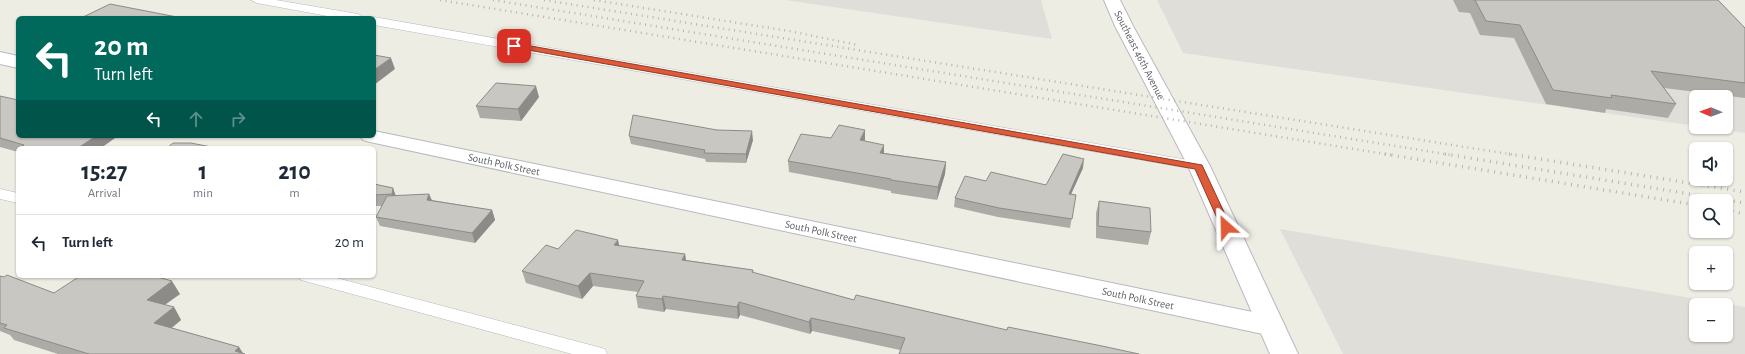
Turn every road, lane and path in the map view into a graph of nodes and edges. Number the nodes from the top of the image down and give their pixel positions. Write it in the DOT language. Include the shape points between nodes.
graph roads {
  1 [pos="257,0"];
  2 [pos="1112,0"];
  3 [pos="347,16"];
  4 [pos="376,21"];
  5 [pos="0,58"];
  6 [pos="16,62"];
  7 [pos="376,137"];
  8 [pos="1199,166"];
  9 [pos="0,194"];
  10 [pos="16,198"];
  11 [pos="314,278"];
  12 [pos="1272,326"];
  13 [pos="598,354"];
  14 [pos="1284,354"];
  1 -- 3 [label="lane"];
  2 -- 8 [label="street, Southeast 46th Avenue"];
  4 -- 8 [label="lane"];
  5 -- 6 [label="street"];
  7 -- 12 [label="street, South Polk Street"];
  8 -- 12 [label="street, Southeast 46th Avenue"];
  9 -- 10 [label="lane"];
  11 -- 13 [label="lane"];
  12 -- 14 [label="street, Southeast 46th Avenue"];
}
